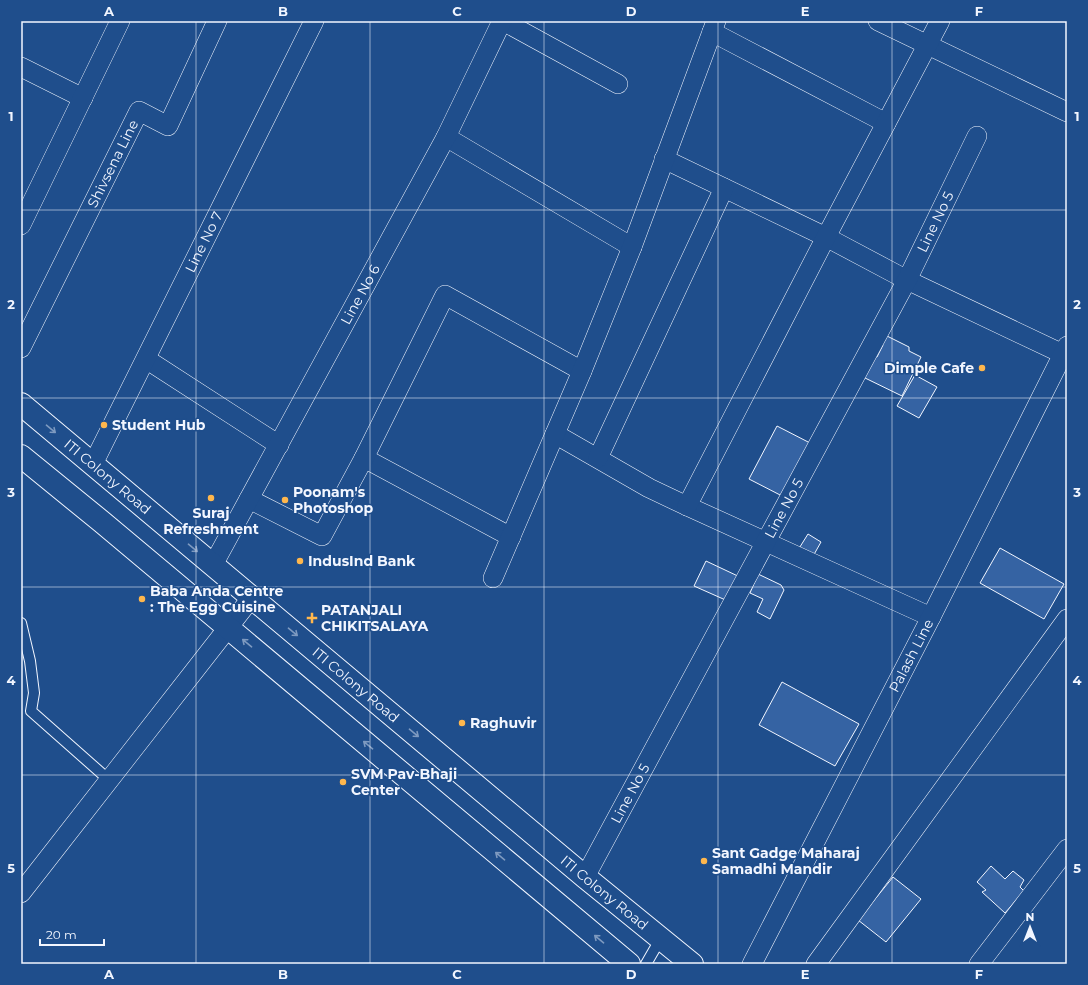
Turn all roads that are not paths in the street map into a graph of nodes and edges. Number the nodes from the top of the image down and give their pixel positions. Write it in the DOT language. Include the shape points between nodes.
graph roads {
  1 [pos="120,21"];
  2 [pos="217,21"];
  3 [pos="314,21"];
  4 [pos="503,21"];
  5 [pos="878,21"];
  6 [pos="940,21"];
  7 [pos="714,27"];
  8 [pos="927,45"];
  9 [pos="21,67"];
  10 [pos="618,84"];
  11 [pos="83,98"];
  12 [pos="1067,112"];
  13 [pos="886,123"];
  14 [pos="977,136"];
  15 [pos="446,137"];
  16 [pos="664,159"];
  17 [pos="724,188"];
  18 [pos="21,225"];
  19 [pos="826,237"];
  20 [pos="632,247"];
  21 [pos="907,280"];
  22 [pos="21,348"];
  23 [pos="1065,350"];
  24 [pos="146,359"];
  25 [pos="582,371"];
  26 [pos="21,404"];
  27 [pos="555,434"];
  28 [pos="278,445"];
  29 [pos="21,456"];
  30 [pos="364,458"];
  31 [pos="598,458"];
  32 [pos="93,464"];
  33 [pos="249,499"];
  34 [pos="687,506"];
  35 [pos="511,537"];
  36 [pos="765,542"];
  37 [pos="213,564"];
  38 [pos="493,578"];
  39 [pos="252,598"];
  40 [pos="931,617"];
  41 [pos="1067,619"];
  42 [pos="21,623"];
  43 [pos="228,627"];
  44 [pos="32,711"];
  45 [pos="21,714"];
  46 [pos="109,780"];
  47 [pos="1067,849"];
  48 [pos="586,878"];
  49 [pos="21,893"];
  50 [pos="661,938"];
  51 [pos="630,964"];
  52 [pos="646,964"];
  53 [pos="692,964"];
  54 [pos="752,964"];
  55 [pos="816,964"];
  56 [pos="979,964"];
  1 -- 11 [label="street"];
  2 -- 22 [label="street, Shivsena Line" via="168,126 139,111"];
  3 -- 24 [label="street, Line No 7"];
  4 -- 10 [label="street"];
  4 -- 15 [label="street, Line No 6"];
  5 -- 8 [label="street"];
  6 -- 8 [label="street"];
  7 -- 13 [label="street"];
  7 -- 16 [label="street"];
  8 -- 12 [label="street"];
  8 -- 13 [label="street"];
  9 -- 11 [label="street"];
  11 -- 18 [label="street"];
  13 -- 19 [label="street"];
  14 -- 21 [label="street, Line No 5"];
  15 -- 20 [label="street"];
  15 -- 28 [label="street, Line No 6"];
  16 -- 17 [label="street"];
  16 -- 20 [label="street"];
  17 -- 19 [label="street"];
  17 -- 31 [label="street"];
  19 -- 21 [label="street"];
  19 -- 34 [label="street"];
  20 -- 25 [label="street"];
  21 -- 23 [label="street"];
  21 -- 36 [label="street, Line No 5"];
  23 -- 40 [label="street, Palash Line"];
  24 -- 28 [label="street"];
  24 -- 32 [label="street, Line No 7"];
  25 -- 27 [label="street"];
  25 -- 30 [label="street" via="445,295"];
  26 -- 32 [label="main road, ITI Colony Road, one-way"];
  27 -- 31 [label="street"];
  27 -- 35 [label="street"];
  28 -- 33 [label="street, Line No 6"];
  29 -- 43 [label="main road"];
  30 -- 33 [label="street" via="322,536"];
  30 -- 35 [label="street"];
  31 -- 34 [label="street" via="649,488"];
  32 -- 37 [label="main road, ITI Colony Road, one-way"];
  33 -- 37 [label="street, Line No 6"];
  34 -- 36 [label="street"];
  35 -- 38 [label="street"];
  36 -- 40 [label="street"];
  36 -- 48 [label="street, Line No 5"];
  37 -- 39 [label="main road, ITI Colony Road"];
  39 -- 43 [label="street"];
  39 -- 48 [label="main road, ITI Colony Road, one-way"];
  40 -- 54 [label="street, Palash Line"];
  41 -- 55 [label="street"];
  42 -- 44 [label="lane" via="31,667 34,693"];
  43 -- 46 [label="street"];
  51 -- 43 [label="main road, one-way"];
  44 -- 45 [label="lane"];
  44 -- 46 [label="lane"];
  46 -- 49 [label="street"];
  47 -- 56 [label="street"];
  48 -- 50 [label="main road, ITI Colony Road"];
  50 -- 52 [label="lane"];
  50 -- 53 [label="main road, ITI Colony Road"];
}
